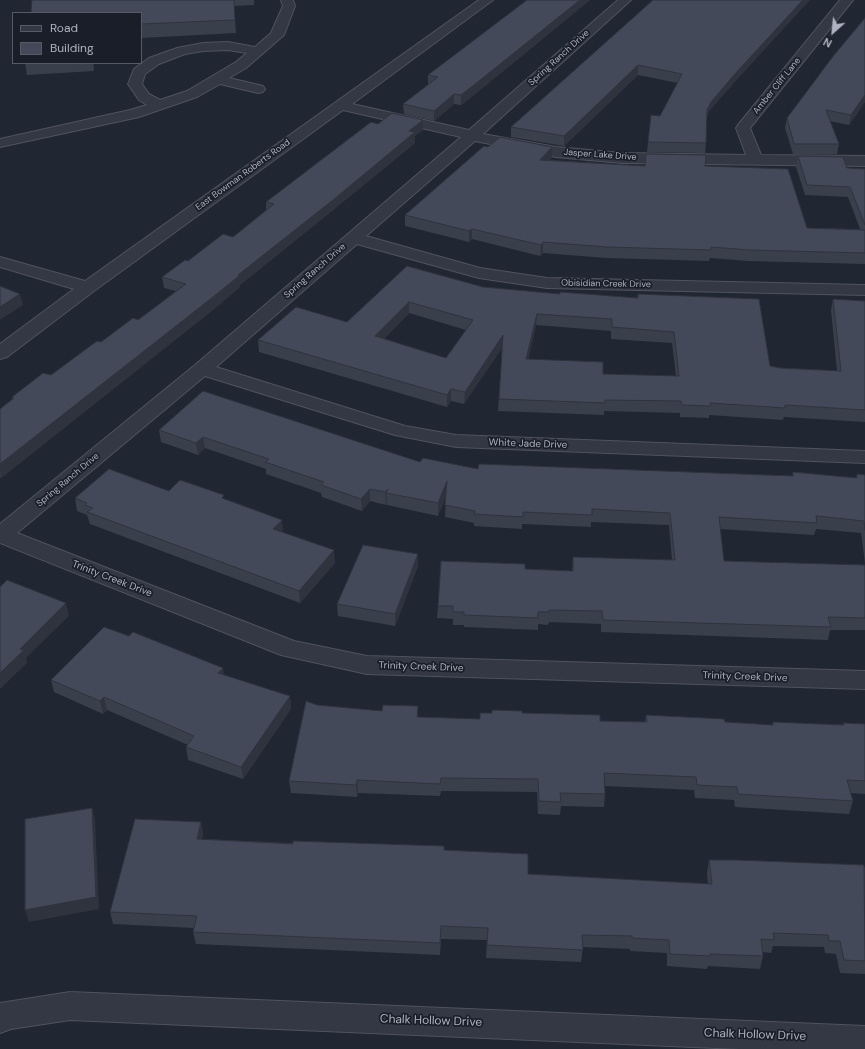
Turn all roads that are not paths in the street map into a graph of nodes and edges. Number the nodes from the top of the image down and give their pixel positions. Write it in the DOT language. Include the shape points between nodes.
graph roads {
  1 [pos="287,0"];
  2 [pos="487,0"];
  3 [pos="625,0"];
  4 [pos="854,0"];
  5 [pos="257,51"];
  6 [pos="218,78"];
  7 [pos="258,89"];
  8 [pos="340,105"];
  9 [pos="158,106"];
  10 [pos="473,135"];
  11 [pos="0,143"];
  12 [pos="755,160"];
  13 [pos="865,161"];
  14 [pos="353,238"];
  15 [pos="0,262"];
  16 [pos="88,287"];
  17 [pos="865,290"];
  18 [pos="0,353"];
  19 [pos="202,369"];
  20 [pos="865,457"];
  21 [pos="0,536"];
  22 [pos="865,680"];
  23 [pos="0,1019"];
  24 [pos="865,1040"];
  1 -- 5 [label="street" via="289,6 277,35"];
  2 -- 8 [label="street, East Bowman Roberts Road"];
  3 -- 10 [label="street, Spring Ranch Drive"];
  4 -- 12 [label="street, Amber Cliff Lane" via="743,128"];
  5 -- 6 [label="street" via="241,65"];
  5 -- 9 [label="street" via="228,46 203,47 177,52 154,61 139,72 135,84 144,97"];
  6 -- 7 [label="street"];
  6 -- 9 [label="street" via="192,94"];
  8 -- 10 [label="street, Jasper Lake Drive"];
  8 -- 16 [label="street, East Bowman Roberts Road"];
  9 -- 11 [label="street" via="93,124"];
  10 -- 12 [label="street, Jasper Lake Drive" via="556,152 622,158"];
  10 -- 14 [label="street, Spring Ranch Drive"];
  12 -- 13 [label="street, Jasper Lake Drive"];
  14 -- 17 [label="street, Obisidian Creek Drive" via="479,273 547,283"];
  14 -- 19 [label="street, Spring Ranch Drive"];
  15 -- 16 [label="street"];
  16 -- 18 [label="street, East Bowman Roberts Road"];
  19 -- 20 [label="street, White Jade Drive" via="402,431 456,441"];
  19 -- 21 [label="street, Spring Ranch Drive"];
  21 -- 22 [label="street, Trinity Creek Drive" via="290,649 367,665"];
  23 -- 24 [label="street, Chalk Hollow Drive" via="3,1016 70,1006"];
}
